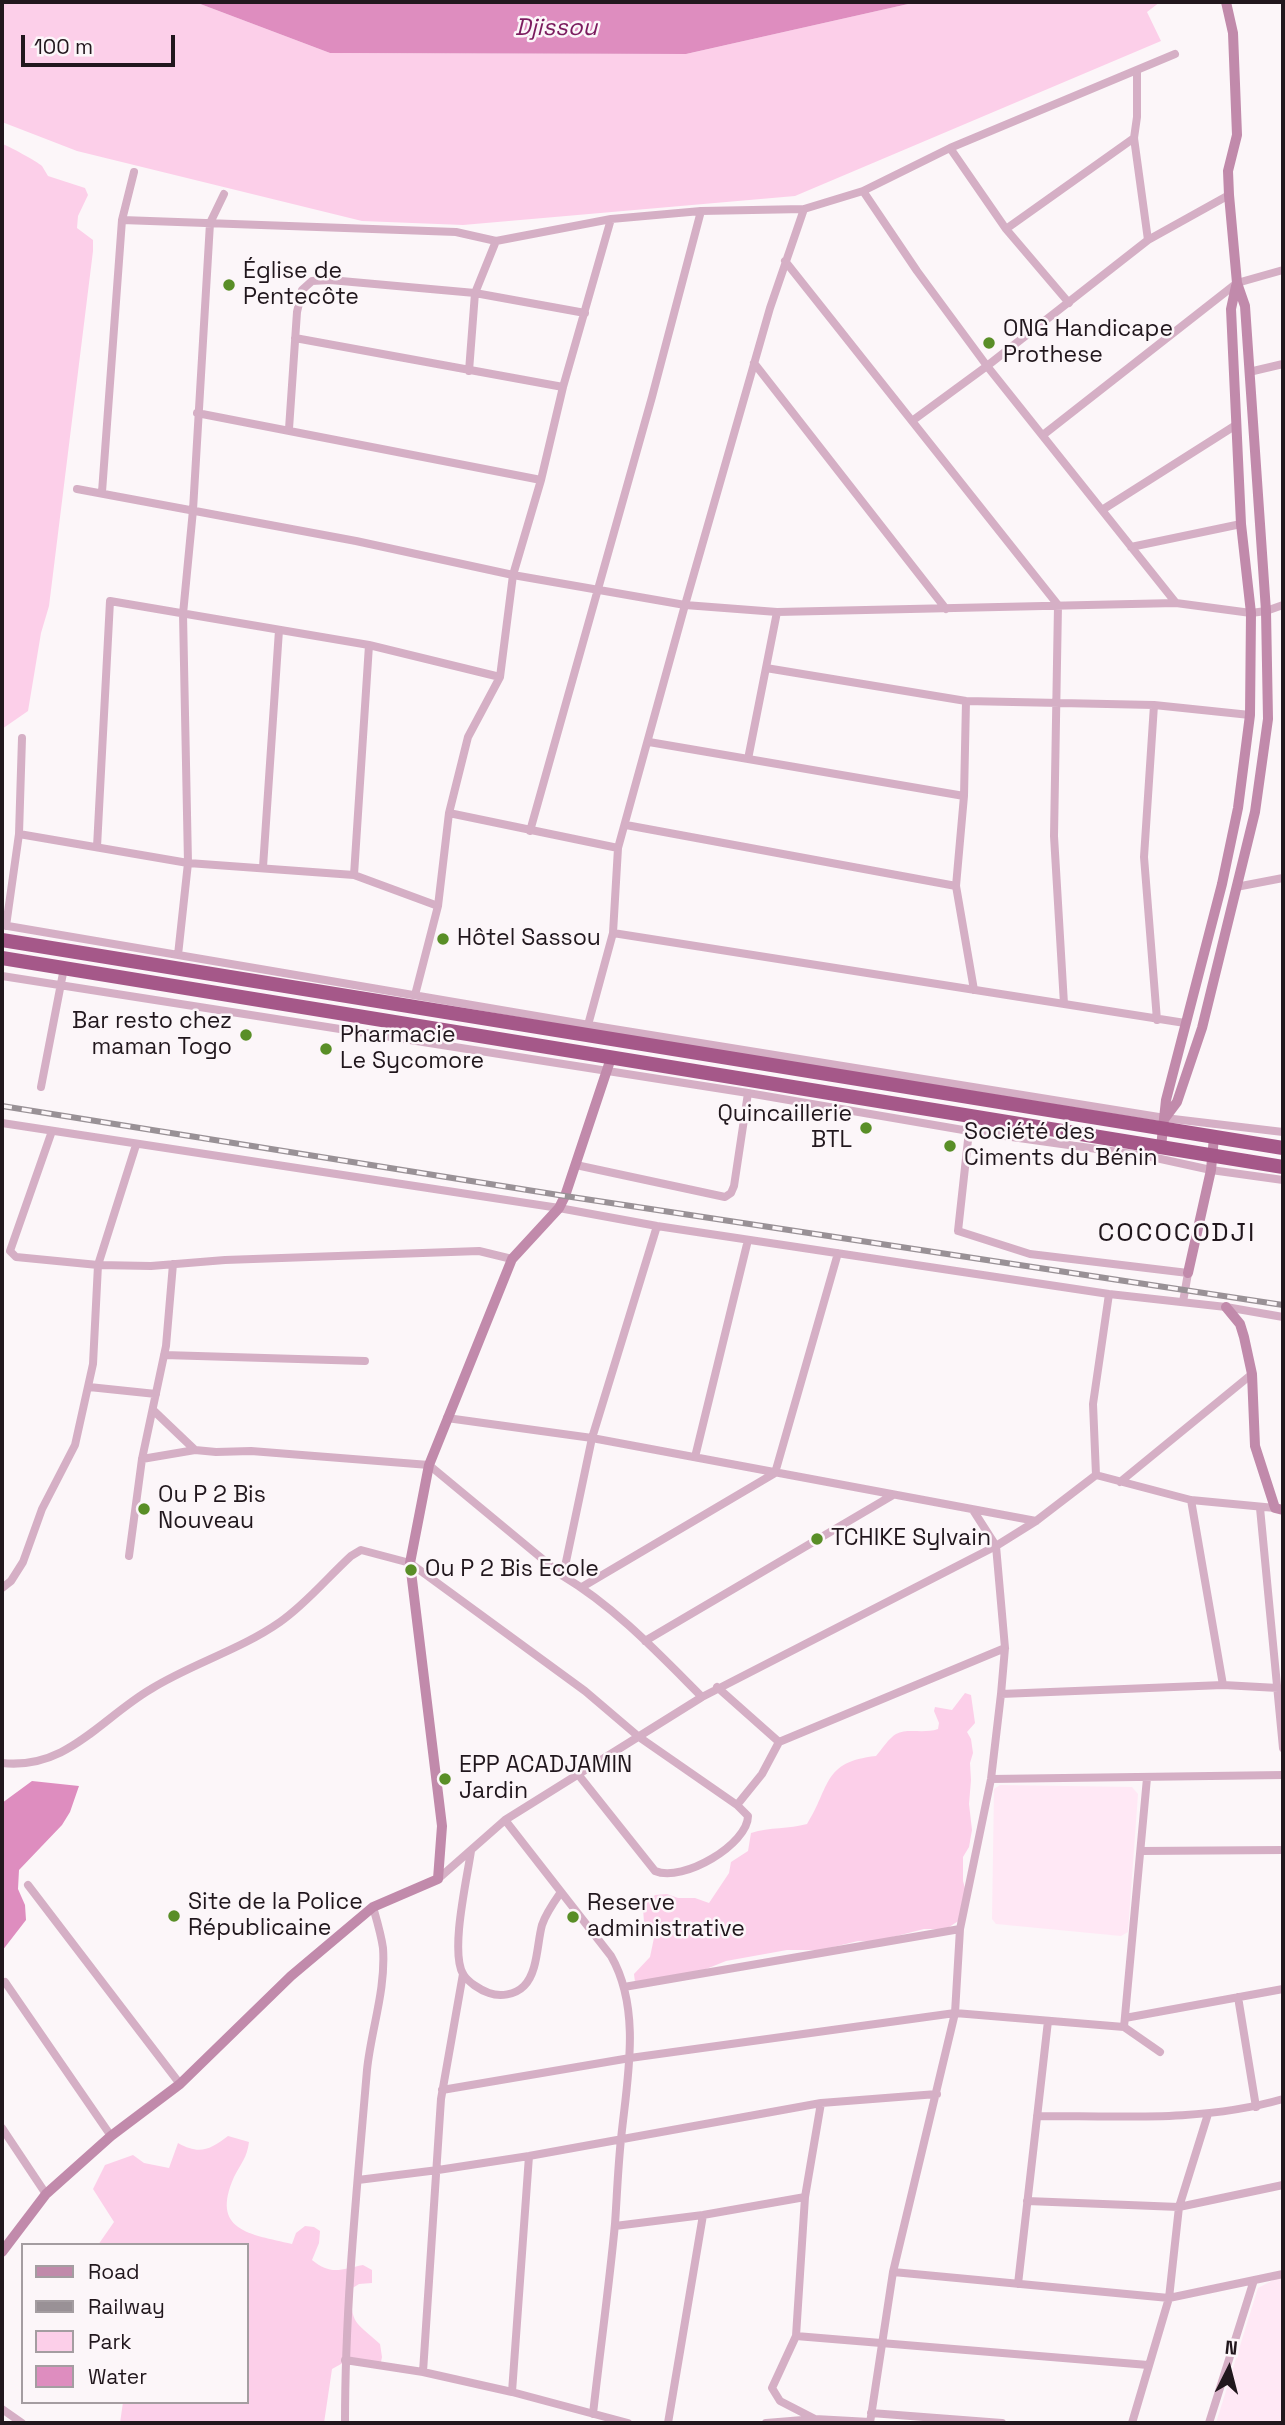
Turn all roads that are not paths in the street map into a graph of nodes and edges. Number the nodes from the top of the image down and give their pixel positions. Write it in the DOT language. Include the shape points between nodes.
graph roads {
  1 [pos="1226,2"];
  2 [pos="1175,54"];
  3 [pos="1137,70"];
  4 [pos="1134,138"];
  5 [pos="950,148"];
  6 [pos="134,172"];
  7 [pos="863,191"];
  8 [pos="224,194"];
  9 [pos="1229,195"];
  10 [pos="804,209"];
  11 [pos="701,211"];
  12 [pos="611,219"];
  13 [pos="121,220"];
  14 [pos="210,223"];
  15 [pos="1006,229"];
  16 [pos="1148,240"];
  17 [pos="496,241"];
  18 [pos="785,261"];
  19 [pos="1283,270"];
  20 [pos="1237,283"];
  21 [pos="475,293"];
  22 [pos="1069,303"];
  23 [pos="585,313"];
  24 [pos="295,338"];
  25 [pos="754,363"];
  26 [pos="1283,363"];
  27 [pos="987,366"];
  28 [pos="469,371"];
  29 [pos="1249,372"];
  30 [pos="563,387"];
  31 [pos="197,413"];
  32 [pos="912,421"];
  33 [pos="1236,425"];
  34 [pos="289,429"];
  35 [pos="1043,435"];
  36 [pos="541,480"];
  37 [pos="77,489"];
  38 [pos="102,492"];
  39 [pos="193,510"];
  40 [pos="1102,510"];
  41 [pos="1241,524"];
  42 [pos="1131,547"];
  43 [pos="513,575"];
  44 [pos="597,590"];
  45 [pos="1176,603"];
  46 [pos="685,605"];
  47 [pos="1058,605"];
  48 [pos="1283,605"];
  49 [pos="946,609"];
  50 [pos="1266,611"];
  51 [pos="777,612"];
  52 [pos="1251,613"];
  53 [pos="183,614"];
  54 [pos="279,630"];
  55 [pos="369,645"];
  56 [pos="766,668"];
  57 [pos="500,677"];
  58 [pos="966,701"];
  59 [pos="1056,703"];
  60 [pos="1154,705"];
  61 [pos="1250,715"];
  62 [pos="22,738"];
  63 [pos="649,742"];
  64 [pos="748,759"];
  65 [pos="964,796"];
  66 [pos="449,813"];
  67 [pos="626,825"];
  68 [pos="530,831"];
  69 [pos="19,834"];
  70 [pos="97,847"];
  71 [pos="618,848"];
  72 [pos="188,863"];
  73 [pos="263,867"];
  74 [pos="354,875"];
  75 [pos="1283,878"];
  76 [pos="956,886"];
  77 [pos="1236,887"];
  78 [pos="438,906"];
  79 [pos="3,930"];
  80 [pos="613,933"];
  81 [pos="178,956"];
  82 [pos="2,958"];
  83 [pos="64,968"];
  84 [pos="2,976"];
  85 [pos="61,985"];
  86 [pos="974,990"];
  87 [pos="415,995"];
  88 [pos="1064,1004"];
  89 [pos="1157,1020"];
  90 [pos="1185,1023"];
  91 [pos="588,1025"];
  92 [pos="609,1064"];
  93 [pos="41,1087"];
  94 [pos="748,1093"];
  95 [pos="2,1123"];
  96 [pos="1164,1124"];
  97 [pos="52,1131"];
  98 [pos="970,1131"];
  99 [pos="1283,1132"];
  100 [pos="1214,1137"];
  101 [pos="136,1144"];
  102 [pos="1283,1148"];
  103 [pos="1160,1153"];
  104 [pos="1212,1163"];
  105 [pos="576,1165"];
  106 [pos="1283,1167"];
  107 [pos="1283,1180"];
  108 [pos="559,1208"];
  109 [pos="657,1226"];
  110 [pos="748,1240"];
  111 [pos="838,1253"];
  112 [pos="512,1259"];
  113 [pos="173,1264"];
  114 [pos="98,1265"];
  115 [pos="1188,1273"];
  116 [pos="1108,1294"];
  117 [pos="1183,1303"];
  118 [pos="1226,1307"];
  119 [pos="1283,1317"];
  120 [pos="164,1355"];
  121 [pos="365,1362"];
  122 [pos="1252,1374"];
  123 [pos="89,1388"];
  124 [pos="156,1394"];
  125 [pos="153,1410"];
  126 [pos="447,1418"];
  127 [pos="592,1438"];
  128 [pos="195,1450"];
  129 [pos="695,1458"];
  130 [pos="142,1459"];
  131 [pos="429,1465"];
  132 [pos="775,1472"];
  133 [pos="1096,1475"];
  134 [pos="1120,1482"];
  135 [pos="893,1495"];
  136 [pos="1191,1500"];
  137 [pos="1260,1508"];
  138 [pos="1279,1509"];
  139 [pos="972,1510"];
  140 [pos="1036,1521"];
  141 [pos="996,1546"];
  142 [pos="129,1556"];
  143 [pos="410,1563"];
  144 [pos="563,1576"];
  145 [pos="582,1587"];
  146 [pos="2,1588"];
  147 [pos="645,1641"];
  148 [pos="1005,1647"];
  149 [pos="1223,1685"];
  150 [pos="718,1687"];
  151 [pos="1278,1688"];
  152 [pos="1001,1694"];
  153 [pos="702,1697"];
  154 [pos="639,1737"];
  155 [pos="779,1742"];
  156 [pos="1283,1748"];
  157 [pos="2,1763"];
  158 [pos="577,1773"];
  159 [pos="1283,1775"];
  160 [pos="1147,1778"];
  161 [pos="991,1779"];
  162 [pos="737,1805"];
  163 [pos="505,1820"];
  164 [pos="1283,1850"];
  165 [pos="471,1851"];
  166 [pos="1141,1851"];
  167 [pos="438,1878"];
  168 [pos="28,1885"];
  169 [pos="561,1892"];
  170 [pos="373,1907"];
  171 [pos="960,1930"];
  172 [pos="463,1974"];
  173 [pos="5,1982"];
  174 [pos="624,1987"];
  175 [pos="1283,1989"];
  176 [pos="1238,1997"];
  177 [pos="955,2013"];
  178 [pos="1048,2021"];
  179 [pos="1125,2023"];
  180 [pos="1160,2052"];
  181 [pos="630,2058"];
  182 [pos="180,2084"];
  183 [pos="442,2090"];
  184 [pos="937,2094"];
  185 [pos="1283,2099"];
  186 [pos="821,2103"];
  187 [pos="1256,2107"];
  188 [pos="1208,2114"];
  189 [pos="1037,2116"];
  190 [pos="2,2128"];
  191 [pos="111,2136"];
  192 [pos="621,2138"];
  193 [pos="529,2156"];
  194 [pos="438,2170"];
  195 [pos="358,2180"];
  196 [pos="1283,2185"];
  197 [pos="46,2194"];
  198 [pos="805,2197"];
  199 [pos="1027,2200"];
  200 [pos="1179,2207"];
  201 [pos="703,2215"];
  202 [pos="615,2226"];
  203 [pos="2,2252"];
  204 [pos="893,2272"];
  205 [pos="1283,2274"];
  206 [pos="1254,2280"];
  207 [pos="1018,2284"];
  208 [pos="1170,2298"];
  209 [pos="796,2336"];
  210 [pos="882,2345"];
  211 [pos="345,2360"];
  212 [pos="1149,2365"];
  213 [pos="423,2372"];
  214 [pos="512,2392"];
  215 [pos="2,2409"];
  216 [pos="593,2414"];
  217 [pos="814,2419"];
  218 [pos="870,2420"];
  219 [pos="790,2422"];
  220 [pos="22,2423"];
  221 [pos="345,2423"];
  222 [pos="628,2423"];
  223 [pos="668,2423"];
  224 [pos="766,2423"];
  225 [pos="1002,2423"];
  226 [pos="1132,2423"];
  227 [pos="1209,2423"];
  1 -- 9 [label="street" via="1233,33 1237,135 1228,171"];
  2 -- 3 [label="street"];
  3 -- 4 [label="street"];
  3 -- 5 [label="street"];
  4 -- 15 [label="street"];
  4 -- 16 [label="street"];
  5 -- 7 [label="street"];
  5 -- 15 [label="street"];
  6 -- 13 [label="street"];
  7 -- 10 [label="street"];
  7 -- 27 [label="street"];
  8 -- 14 [label="street"];
  9 -- 16 [label="street"];
  9 -- 20 [label="street"];
  10 -- 11 [label="street"];
  10 -- 18 [label="street"];
  11 -- 12 [label="street"];
  11 -- 44 [label="street"];
  12 -- 17 [label="street"];
  12 -- 23 [label="street"];
  13 -- 14 [label="street"];
  13 -- 38 [label="street"];
  14 -- 17 [label="street" via="456,232"];
  14 -- 31 [label="street"];
  15 -- 22 [label="street"];
  16 -- 22 [label="street"];
  17 -- 21 [label="street"];
  18 -- 25 [label="street"];
  18 -- 32 [label="street"];
  19 -- 20 [label="street"];
  20 -- 29 [label="street" via="1245,306"];
  20 -- 33 [label="street" via="1231,309"];
  20 -- 35 [label="street"];
  21 -- 23 [label="street"];
  21 -- 24 [label="street" via="312,281 302,290"];
  21 -- 28 [label="street"];
  22 -- 27 [label="street"];
  23 -- 30 [label="street"];
  24 -- 28 [label="street"];
  24 -- 34 [label="street"];
  25 -- 46 [label="street"];
  25 -- 49 [label="street"];
  26 -- 29 [label="street"];
  27 -- 32 [label="street"];
  27 -- 35 [label="street"];
  28 -- 30 [label="street"];
  29 -- 50 [label="street"];
  30 -- 36 [label="street"];
  31 -- 34 [label="street"];
  31 -- 39 [label="street"];
  32 -- 47 [label="street"];
  33 -- 40 [label="street"];
  33 -- 41 [label="street"];
  34 -- 36 [label="street"];
  35 -- 40 [label="street"];
  36 -- 43 [label="street"];
  37 -- 38 [label="street"];
  38 -- 39 [label="street"];
  39 -- 43 [label="street"];
  39 -- 53 [label="street"];
  40 -- 42 [label="street"];
  41 -- 42 [label="street"];
  41 -- 52 [label="street"];
  42 -- 45 [label="street"];
  43 -- 44 [label="street"];
  43 -- 57 [label="street"];
  44 -- 46 [label="street"];
  44 -- 68 [label="street"];
  45 -- 47 [label="street"];
  45 -- 52 [label="street"];
  46 -- 51 [label="street"];
  46 -- 63 [label="street"];
  47 -- 49 [label="street"];
  47 -- 59 [label="street"];
  48 -- 50 [label="street"];
  49 -- 51 [label="street"];
  50 -- 52 [label="street"];
  50 -- 77 [label="street" via="1268,719 1255,812"];
  51 -- 56 [label="street"];
  52 -- 61 [label="street"];
  53 -- 54 [label="street"];
  53 -- 70 [label="street" via="110,601"];
  53 -- 72 [label="street"];
  54 -- 55 [label="street"];
  54 -- 73 [label="street"];
  55 -- 57 [label="street"];
  55 -- 74 [label="street"];
  56 -- 58 [label="street"];
  56 -- 64 [label="street"];
  57 -- 66 [label="street" via="468,737"];
  58 -- 59 [label="street"];
  58 -- 65 [label="street"];
  59 -- 60 [label="street"];
  59 -- 88 [label="street" via="1054,836"];
  60 -- 61 [label="street"];
  60 -- 89 [label="street" via="1144,857"];
  61 -- 90 [label="street" via="1236,821"];
  62 -- 69 [label="street"];
  63 -- 64 [label="street"];
  63 -- 67 [label="street"];
  64 -- 65 [label="street"];
  65 -- 76 [label="street"];
  66 -- 68 [label="street"];
  66 -- 78 [label="street"];
  67 -- 71 [label="street"];
  67 -- 76 [label="street"];
  68 -- 71 [label="street"];
  69 -- 70 [label="street"];
  69 -- 79 [label="street"];
  70 -- 72 [label="street"];
  71 -- 80 [label="street"];
  72 -- 73 [label="street"];
  72 -- 81 [label="street"];
  73 -- 74 [label="street"];
  74 -- 78 [label="street"];
  75 -- 77 [label="street"];
  76 -- 86 [label="street"];
  77 -- 96 [label="street" via="1202,1028 1177,1102"];
  78 -- 87 [label="street"];
  79 -- 81 [label="street"];
  79 -- 96 [label="highway"];
  80 -- 86 [label="street"];
  80 -- 91 [label="street"];
  81 -- 87 [label="street"];
  82 -- 83 [label="highway"];
  83 -- 85 [label="street"];
  83 -- 92 [label="highway"];
  84 -- 85 [label="street"];
  85 -- 92 [label="street"];
  85 -- 93 [label="street"];
  86 -- 88 [label="street"];
  87 -- 91 [label="street"];
  88 -- 89 [label="street"];
  89 -- 90 [label="street"];
  90 -- 96 [label="street"];
  91 -- 96 [label="street"];
  92 -- 94 [label="street"];
  92 -- 103 [label="highway"];
  92 -- 105 [label="street"];
  94 -- 98 [label="street"];
  94 -- 105 [label="street" via="734,1186 725,1197"];
  95 -- 97 [label="street"];
  96 -- 99 [label="street"];
  96 -- 100 [label="highway"];
  96 -- 103 [label="street"];
  97 -- 101 [label="street"];
  97 -- 114 [label="street" via="10,1251 16,1257"];
  98 -- 103 [label="street"];
  98 -- 115 [label="street" via="958,1231 1030,1254"];
  100 -- 102 [label="highway"];
  100 -- 104 [label="street"];
  101 -- 108 [label="street"];
  101 -- 114 [label="street"];
  103 -- 104 [label="highway"];
  104 -- 106 [label="highway"];
  104 -- 107 [label="street"];
  104 -- 115 [label="street"];
  105 -- 108 [label="street"];
  108 -- 109 [label="street"];
  108 -- 112 [label="street"];
  109 -- 110 [label="street"];
  109 -- 127 [label="street"];
  110 -- 111 [label="street"];
  110 -- 129 [label="street"];
  111 -- 116 [label="street"];
  111 -- 132 [label="street"];
  112 -- 113 [label="street" via="479,1251"];
  112 -- 126 [label="street"];
  113 -- 114 [label="street"];
  113 -- 120 [label="street"];
  114 -- 123 [label="street"];
  115 -- 117 [label="street"];
  116 -- 117 [label="street"];
  116 -- 133 [label="street" via="1093,1404"];
  117 -- 118 [label="street"];
  118 -- 119 [label="street"];
  118 -- 122 [label="street" via="1240,1324"];
  120 -- 121 [label="street"];
  120 -- 124 [label="street"];
  122 -- 134 [label="street"];
  122 -- 138 [label="street" via="1255,1446"];
  123 -- 124 [label="street"];
  123 -- 146 [label="street" via="72,1454 42,1509 23,1562"];
  124 -- 125 [label="street"];
  125 -- 128 [label="street"];
  125 -- 130 [label="street"];
  126 -- 127 [label="street"];
  126 -- 131 [label="street"];
  127 -- 129 [label="street"];
  127 -- 144 [label="street"];
  128 -- 130 [label="street"];
  128 -- 131 [label="street"];
  129 -- 132 [label="street"];
  130 -- 142 [label="street"];
  131 -- 143 [label="street"];
  131 -- 144 [label="street"];
  132 -- 135 [label="street"];
  132 -- 145 [label="street"];
  133 -- 134 [label="street"];
  133 -- 140 [label="street"];
  134 -- 136 [label="street"];
  135 -- 139 [label="street"];
  135 -- 147 [label="street"];
  136 -- 137 [label="street"];
  136 -- 149 [label="street"];
  137 -- 138 [label="street"];
  137 -- 151 [label="street"];
  139 -- 140 [label="street"];
  139 -- 141 [label="street"];
  140 -- 141 [label="street"];
  141 -- 148 [label="street"];
  141 -- 150 [label="street"];
  143 -- 154 [label="street" via="585,1691"];
  143 -- 157 [label="street" via="361,1550 279,1622 154,1686 71,1749 34,1763"];
  143 -- 167 [label="street" via="442,1826"];
  144 -- 145 [label="street"];
  145 -- 147 [label="street"];
  147 -- 153 [label="street"];
  148 -- 152 [label="street"];
  148 -- 155 [label="street"];
  149 -- 151 [label="street"];
  149 -- 152 [label="street"];
  150 -- 153 [label="street"];
  150 -- 155 [label="street"];
  151 -- 156 [label="street"];
  152 -- 161 [label="street"];
  153 -- 154 [label="street"];
  154 -- 158 [label="street"];
  154 -- 162 [label="street"];
  155 -- 162 [label="street" via="762,1774"];
  158 -- 162 [label="street" via="655,1871 663,1875 691,1871 729,1846 748,1821"];
  158 -- 163 [label="street"];
  159 -- 160 [label="street"];
  160 -- 161 [label="street"];
  160 -- 166 [label="street"];
  161 -- 171 [label="street"];
  163 -- 165 [label="street"];
  163 -- 169 [label="street"];
  164 -- 166 [label="street"];
  165 -- 167 [label="street"];
  165 -- 172 [label="street" via="459,1933"];
  166 -- 179 [label="street"];
  167 -- 170 [label="street"];
  168 -- 182 [label="street"];
  169 -- 172 [label="street" via="545,1917 531,1977 523,1987 497,1995"];
  169 -- 174 [label="street" via="611,1956"];
  170 -- 182 [label="street" via="291,1976"];
  170 -- 195 [label="street" via="383,1970 367,2067"];
  171 -- 174 [label="street"];
  171 -- 177 [label="street"];
  172 -- 183 [label="street"];
  173 -- 191 [label="street"];
  174 -- 181 [label="street"];
  175 -- 176 [label="street"];
  176 -- 179 [label="street"];
  176 -- 187 [label="street"];
  177 -- 178 [label="street"];
  177 -- 181 [label="street"];
  177 -- 184 [label="street"];
  178 -- 179 [label="street"];
  178 -- 189 [label="street"];
  179 -- 180 [label="street"];
  181 -- 183 [label="street"];
  181 -- 192 [label="street"];
  182 -- 191 [label="street"];
  183 -- 194 [label="street"];
  184 -- 186 [label="street"];
  184 -- 204 [label="street"];
  185 -- 187 [label="street"];
  186 -- 192 [label="street"];
  186 -- 198 [label="street"];
  187 -- 188 [label="street"];
  188 -- 189 [label="street"];
  188 -- 200 [label="street"];
  189 -- 199 [label="street"];
  190 -- 197 [label="street"];
  191 -- 197 [label="street"];
  192 -- 193 [label="street"];
  192 -- 202 [label="street"];
  193 -- 194 [label="street"];
  193 -- 214 [label="street"];
  194 -- 195 [label="street"];
  194 -- 213 [label="street"];
  195 -- 211 [label="street"];
  196 -- 200 [label="street"];
  197 -- 203 [label="street"];
  198 -- 201 [label="street"];
  198 -- 209 [label="street"];
  199 -- 200 [label="street"];
  199 -- 207 [label="street"];
  200 -- 208 [label="street"];
  201 -- 202 [label="street"];
  201 -- 223 [label="street"];
  202 -- 216 [label="street"];
  204 -- 207 [label="street"];
  204 -- 210 [label="street"];
  205 -- 206 [label="street"];
  206 -- 208 [label="street"];
  206 -- 227 [label="street"];
  207 -- 208 [label="street"];
  208 -- 212 [label="street"];
  209 -- 210 [label="street"];
  209 -- 217 [label="street" via="772,2388 780,2401"];
  210 -- 212 [label="street"];
  210 -- 218 [label="street"];
  211 -- 213 [label="street"];
  211 -- 221 [label="street"];
  212 -- 226 [label="street"];
  213 -- 214 [label="street"];
  214 -- 216 [label="street"];
  215 -- 220 [label="street"];
  216 -- 222 [label="street"];
  217 -- 218 [label="street"];
  217 -- 219 [label="street"];
  218 -- 225 [label="street"];
  219 -- 224 [label="street"];
}
